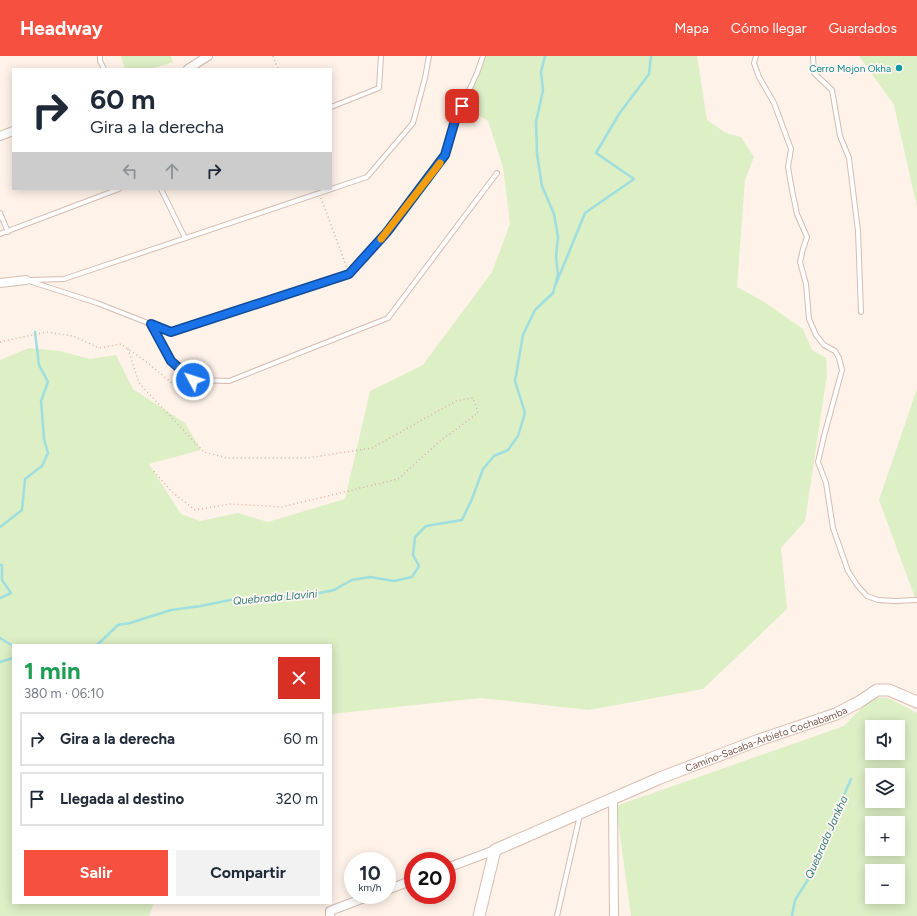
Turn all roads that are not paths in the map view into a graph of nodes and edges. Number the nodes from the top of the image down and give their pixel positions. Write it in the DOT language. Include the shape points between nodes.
graph roads {
  1 [pos="100,56"];
  2 [pos="208,56"];
  3 [pos="381,56"];
  4 [pos="429,56"];
  5 [pos="483,56"];
  6 [pos="756,56"];
  7 [pos="813,56"];
  8 [pos="104,68"];
  9 [pos="190,68"];
  10 [pos="332,107"];
  11 [pos="12,131"];
  12 [pos="0,136"];
  13 [pos="497,173"];
  14 [pos="332,189"];
  15 [pos="116,190"];
  16 [pos="161,190"];
  17 [pos="328,190"];
  18 [pos="0,213"];
  19 [pos="8,232"];
  20 [pos="0,234"];
  21 [pos="185,238"];
  22 [pos="26,280"];
  23 [pos="0,283"];
  24 [pos="861,312"];
  25 [pos="151,324"];
  26 [pos="917,600"];
  27 [pos="917,702"];
  28 [pos="613,799"];
  29 [pos="581,814"];
  30 [pos="495,850"];
  31 [pos="456,865"];
  32 [pos="348,904"];
  33 [pos="330,916"];
  34 [pos="479,916"];
  35 [pos="558,916"];
  36 [pos="614,916"];
  1 -- 8 [label="lane"];
  2 -- 9 [label="street"];
  3 -- 10 [label="lane" via="379,88"];
  4 -- 14 [label="lane" via="413,123 367,177"];
  5 -- 25 [label="lane" via="456,117 445,155 387,232 349,274 171,332"];
  6 -- 26 [label="lane" via="754,63 758,77 774,103 791,149 788,167 792,190 797,214 807,237 800,262 806,284 809,319 824,345 835,351 842,370 818,462 826,483 833,528 848,571 867,596 878,600"];
  7 -- 24 [label="lane" via="814,73 832,90 840,136 849,158 858,231"];
  11 -- 12 [label="street"];
  13 -- 25 [label="lane" via="388,318 229,381 193,380 171,361"];
  15 -- 19 [label="lane"];
  16 -- 21 [label="lane"];
  17 -- 21 [label="lane"];
  18 -- 19 [label="lane"];
  19 -- 20 [label="lane"];
  21 -- 22 [label="lane" via="64,279"];
  22 -- 23 [label="street"];
  22 -- 25 [label="lane"];
  27 -- 28 [label="street, Camino-Sacaba-Arbieto Cochabamba" via="889,690 877,690 836,714 706,760"];
  28 -- 29 [label="street, Camino-Sacaba-Arbieto Cochabamba"];
  28 -- 36 [label="street"];
  29 -- 30 [label="street, Camino-Sacaba-Arbieto Cochabamba"];
  29 -- 35 [label="lane"];
  30 -- 31 [label="street"];
  30 -- 34 [label="street"];
  32 -- 33 [label="street" via="330,911"];
}
